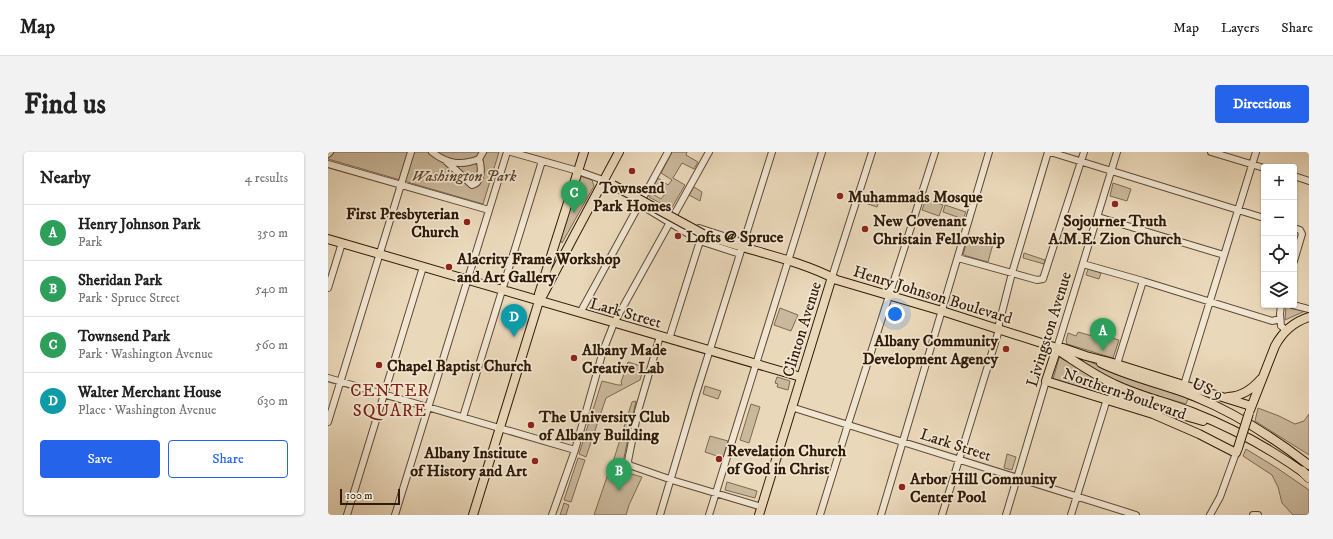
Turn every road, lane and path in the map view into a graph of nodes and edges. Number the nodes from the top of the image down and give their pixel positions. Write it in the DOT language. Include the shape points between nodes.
graph roads {
  1 [pos="411,152"];
  2 [pos="432,152"];
  3 [pos="484,152"];
  4 [pos="507,152"];
  5 [pos="511,152"];
  6 [pos="584,152"];
  7 [pos="619,152"];
  8 [pos="668,152"];
  9 [pos="709,152"];
  10 [pos="772,152"];
  11 [pos="822,152"];
  12 [pos="872,152"];
  13 [pos="935,152"];
  14 [pos="988,152"];
  15 [pos="1049,152"];
  16 [pos="1084,152"];
  17 [pos="1117,152"];
  18 [pos="1211,152"];
  19 [pos="1256,152"];
  20 [pos="479,159"];
  21 [pos="446,161"];
  22 [pos="542,161"];
  23 [pos="1081,161"];
  24 [pos="328,164"];
  25 [pos="1252,164"];
  26 [pos="1261,167"];
  27 [pos="578,171"];
  28 [pos="1111,171"];
  29 [pos="1297,177"];
  30 [pos="603,180"];
  31 [pos="1309,181"];
  32 [pos="401,184"];
  33 [pos="642,198"];
  34 [pos="639,204"];
  35 [pos="489,210"];
  36 [pos="1238,211"];
  37 [pos="673,215"];
  38 [pos="1098,217"];
  39 [pos="1261,217"];
  40 [pos="670,222"];
  41 [pos="1297,230"];
  42 [pos="573,234"];
  43 [pos="702,237"];
  44 [pos="328,239"];
  45 [pos="342,243"];
  46 [pos="741,251"];
  47 [pos="1297,252"];
  48 [pos="380,254"];
  49 [pos="1224,255"];
  50 [pos="552,257"];
  51 [pos="958,258"];
  52 [pos="788,261"];
  53 [pos="1083,264"];
  54 [pos="423,267"];
  55 [pos="1012,273"];
  56 [pos="832,277"];
  57 [pos="467,280"];
  58 [pos="1143,280"];
  59 [pos="328,288"];
  60 [pos="502,290"];
  61 [pos="889,295"];
  62 [pos="539,301"];
  63 [pos="1210,301"];
  64 [pos="1297,306"];
  65 [pos="1281,308"];
  66 [pos="1309,309"];
  67 [pos="942,311"];
  68 [pos="580,313"];
  69 [pos="1309,317"];
  70 [pos="1280,319"];
  71 [pos="614,323"];
  72 [pos="999,329"];
  73 [pos="1286,330"];
  74 [pos="660,336"];
  75 [pos="669,339"];
  76 [pos="1057,348"];
  77 [pos="710,350"];
  78 [pos="1086,356"];
  79 [pos="756,364"];
  80 [pos="1117,364"];
  81 [pos="1264,376"];
  82 [pos="328,378"];
  83 [pos="801,378"];
  84 [pos="1046,381"];
  85 [pos="340,382"];
  86 [pos="1184,385"];
  87 [pos="384,394"];
  88 [pos="1226,398"];
  89 [pos="1107,399"];
  90 [pos="428,407"];
  91 [pos="791,407"];
  92 [pos="1250,410"];
  93 [pos="463,417"];
  94 [pos="328,422"];
  95 [pos="847,425"];
  96 [pos="499,428"];
  97 [pos="1234,430"];
  98 [pos="903,442"];
  99 [pos="575,450"];
  100 [pos="1237,450"];
  101 [pos="959,460"];
  102 [pos="1307,473"];
  103 [pos="1017,478"];
  104 [pos="671,480"];
  105 [pos="716,493"];
  106 [pos="1077,497"];
  107 [pos="762,507"];
  108 [pos="347,515"];
  109 [pos="395,515"];
  110 [pos="473,515"];
  111 [pos="552,515"];
  112 [pos="660,515"];
  113 [pos="710,515"];
  114 [pos="759,515"];
  115 [pos="820,515"];
  116 [pos="881,515"];
  117 [pos="942,515"];
  118 [pos="1006,515"];
  119 [pos="1071,515"];
  120 [pos="1136,515"];
  121 [pos="1210,515"];
  122 [pos="1253,515"];
  123 [pos="1258,515"];
  1 -- 32 [label="street"];
  2 -- 21 [label="street"];
  3 -- 20 [label="street"];
  4 -- 35 [label="street"];
  5 -- 22 [label="street, Henry Johnson Boulevard"];
  6 -- 27 [label="main road"];
  7 -- 30 [label="main road"];
  8 -- 33 [label="street"];
  9 -- 37 [label="street"];
  10 -- 46 [label="street"];
  11 -- 52 [label="street"];
  12 -- 56 [label="street, Clinton Avenue"];
  13 -- 61 [label="street"];
  14 -- 51 [label="street"];
  15 -- 23 [label="street"];
  15 -- 55 [label="street"];
  16 -- 23 [label="street"];
  17 -- 28 [label="street, Livingston Avenue"];
  18 -- 25 [label="street"];
  19 -- 25 [label="street"];
  20 -- 21 [label="street" via="462,163"];
  20 -- 21 [label="street" via="480,177 472,185"];
  22 -- 27 [label="street, Henry Johnson Boulevard"];
  22 -- 60 [label="street"];
  23 -- 28 [label="street"];
  23 -- 55 [label="street" via="1043,279"];
  24 -- 32 [label="street"];
  25 -- 26 [label="street"];
  25 -- 36 [label="street"];
  27 -- 30 [label="street, Henry Johnson Boulevard"];
  27 -- 50 [label="main road"];
  28 -- 36 [label="street"];
  28 -- 38 [label="street, Livingston Avenue"];
  29 -- 31 [label="street"];
  30 -- 42 [label="main road"];
  30 -- 43 [label="main road, Henry Johnson Boulevard, bridge"];
  32 -- 35 [label="street"];
  32 -- 48 [label="street"];
  33 -- 34 [label="street"];
  33 -- 37 [label="street, Henry Johnson Boulevard"];
  34 -- 40 [label="street, Henry Johnson Boulevard"];
  34 -- 68 [label="street"];
  35 -- 57 [label="street"];
  36 -- 39 [label="street"];
  36 -- 49 [label="street"];
  37 -- 40 [label="street"];
  37 -- 46 [label="street, Henry Johnson Boulevard" via="704,230 736,240"];
  38 -- 49 [label="street"];
  38 -- 53 [label="street, Livingston Avenue"];
  40 -- 43 [label="street, Henry Johnson Boulevard"];
  40 -- 71 [label="street"];
  41 -- 47 [label="street" via="1302,236"];
  42 -- 50 [label="main road"];
  42 -- 62 [label="main road"];
  43 -- 46 [label="main road, Henry Johnson Boulevard"];
  43 -- 75 [label="street"];
  44 -- 45 [label="main road, Lark Street"];
  45 -- 48 [label="main road, Lark Street"];
  45 -- 59 [label="street"];
  46 -- 52 [label="main road, Henry Johnson Boulevard"];
  46 -- 77 [label="street"];
  48 -- 54 [label="main road, Lark Street"];
  48 -- 85 [label="street"];
  49 -- 63 [label="street"];
  50 -- 62 [label="main road"];
  51 -- 55 [label="street"];
  51 -- 67 [label="street"];
  52 -- 56 [label="main road, Henry Johnson Boulevard"];
  52 -- 79 [label="street"];
  53 -- 58 [label="street"];
  53 -- 76 [label="street, Livingston Avenue"];
  54 -- 57 [label="main road, Lark Street"];
  54 -- 87 [label="street"];
  55 -- 72 [label="street"];
  56 -- 61 [label="main road, Henry Johnson Boulevard / US 9"];
  56 -- 83 [label="main road, Clinton Avenue"];
  57 -- 60 [label="main road, Lark Street"];
  57 -- 90 [label="street"];
  58 -- 63 [label="street"];
  58 -- 80 [label="street"];
  60 -- 62 [label="main road, Lark Street"];
  60 -- 93 [label="street"];
  61 -- 67 [label="main road, Henry Johnson Boulevard / US 9"];
  61 -- 95 [label="street"];
  62 -- 68 [label="main road, Lark Street"];
  62 -- 96 [label="main road"];
  63 -- 70 [label="street" via="1272,321"];
  63 -- 86 [label="street"];
  64 -- 66 [label="street"];
  65 -- 70 [label="street"];
  67 -- 72 [label="main road, Henry Johnson Boulevard / US 9"];
  67 -- 98 [label="street"];
  68 -- 71 [label="main road, Lark Street"];
  69 -- 73 [label="main road"];
  70 -- 73 [label="street" via="1281,326"];
  71 -- 74 [label="main road, Lark Street"];
  71 -- 99 [label="street" via="603,351"];
  72 -- 76 [label="main road, Henry Johnson Boulevard / US 9"];
  72 -- 101 [label="street"];
  73 -- 81 [label="main road" via="1275,346"];
  74 -- 75 [label="main road, Lark Street"];
  74 -- 104 [label="street" via="638,411 628,461 631,466"];
  75 -- 77 [label="main road, Lark Street"];
  76 -- 78 [label="main road, Henry Johnson Boulevard / US 9"];
  76 -- 84 [label="main road, Livingston Avenue"];
  76 -- 97 [label="main road, US 9" via="1108,382 1190,411"];
  77 -- 79 [label="main road, Lark Street"];
  77 -- 104 [label="street"];
  78 -- 80 [label="main road, Henry Johnson Boulevard"];
  78 -- 102 [label="main road, US 9 / US 9" via="1121,372 1179,390 1212,404 1259,430"];
  79 -- 83 [label="main road, Lark Street"];
  79 -- 105 [label="street"];
  80 -- 86 [label="main road, Northern Boulevard"];
  81 -- 88 [label="main road" via="1248,391"];
  81 -- 92 [label="main road"];
  82 -- 85 [label="street"];
  83 -- 91 [label="main road, Clinton Avenue"];
  84 -- 89 [label="main road, Northern Boulevard"];
  84 -- 103 [label="street, Livingston Avenue"];
  85 -- 87 [label="street"];
  85 -- 94 [label="street"];
  86 -- 88 [label="main road, Northern Boulevard"];
  87 -- 90 [label="street"];
  87 -- 108 [label="street"];
  88 -- 92 [label="main road, Northern Boulevard"];
  89 -- 97 [label="main road" via="1123,398"];
  89 -- 100 [label="main road, Northern Boulevard" via="1140,409"];
  89 -- 106 [label="street"];
  90 -- 93 [label="street"];
  90 -- 109 [label="street"];
  91 -- 95 [label="street, Lark Street"];
  91 -- 107 [label="main road, Clinton Avenue"];
  92 -- 100 [label="main road, bridge"];
  93 -- 96 [label="street"];
  95 -- 98 [label="street, Lark Street"];
  95 -- 115 [label="street"];
  96 -- 99 [label="street"];
  96 -- 110 [label="main road"];
  97 -- 102 [label="main road, US 9"];
  98 -- 101 [label="street, Lark Street"];
  98 -- 116 [label="street"];
  99 -- 111 [label="street"];
  100 -- 121 [label="street" via="1220,497"];
  101 -- 103 [label="street, Lark Street"];
  101 -- 117 [label="street"];
  103 -- 106 [label="street, Lark Street"];
  103 -- 118 [label="street, Livingston Avenue"];
  104 -- 105 [label="street"];
  104 -- 112 [label="street"];
  105 -- 107 [label="street"];
  105 -- 113 [label="street"];
  106 -- 119 [label="street"];
  106 -- 120 [label="street, Lark Street"];
  107 -- 114 [label="main road, Clinton Avenue"];
  122 -- 123 [label="street"];
}
